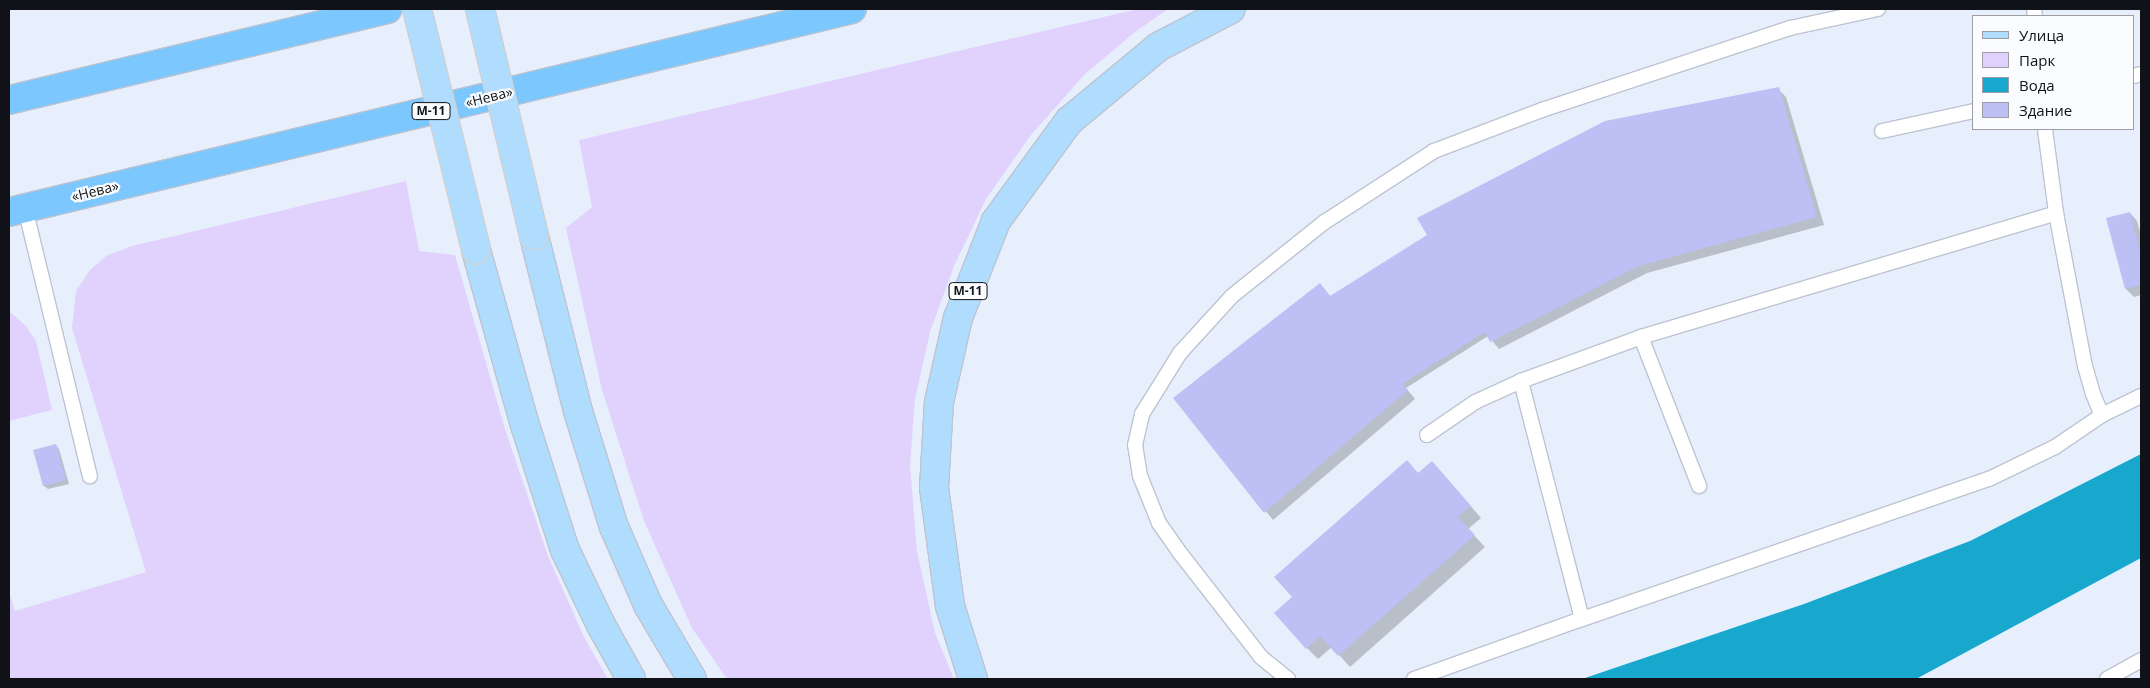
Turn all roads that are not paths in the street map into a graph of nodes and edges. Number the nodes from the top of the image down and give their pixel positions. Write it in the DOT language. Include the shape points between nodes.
graph roads {
  1 [pos="387,9"];
  2 [pos="417,9"];
  3 [pos="480,9"];
  4 [pos="852,9"];
  5 [pos="1231,9"];
  6 [pos="1878,9"];
  7 [pos="9,100"];
  8 [pos="1972,111"];
  9 [pos="2045,130"];
  10 [pos="1882,131"];
  11 [pos="17,210"];
  12 [pos="2056,213"];
  13 [pos="1640,336"];
  14 [pos="1521,381"];
  15 [pos="2141,396"];
  16 [pos="2102,415"];
  17 [pos="1427,435"];
  18 [pos="90,476"];
  19 [pos="1699,486"];
  20 [pos="1582,618"];
  21 [pos="2141,660"];
  22 [pos="1284,678"];
  23 [pos="631,679"];
  24 [pos="692,679"];
  25 [pos="973,679"];
  26 [pos="1414,679"];
  27 [pos="2107,679"];
  1 -- 7 [label="highway"];
  2 -- 23 [label="main road, М-11, bridge" via="476,250 525,426 565,550 600,625"];
  3 -- 24 [label="main road, bridge" via="578,411 614,528 648,605"];
  4 -- 11 [label="highway, «Нева» / М-11"];
  5 -- 25 [label="main road, М-11" via="1158,47 1069,121 996,221 958,318 939,402 934,488 950,606"];
  6 -- 22 [label="lane" via="1790,28 1542,110 1434,151 1323,223 1232,296 1180,353 1142,414 1135,445 1140,476 1159,523 1175,546 1261,657"];
  8 -- 10 [label="lane"];
  9 -- 12 [label="lane"];
  11 -- 18 [label="lane"];
  12 -- 13 [label="lane"];
  12 -- 16 [label="lane" via="2085,366"];
  13 -- 14 [label="lane"];
  13 -- 19 [label="lane"];
  14 -- 17 [label="lane" via="1475,402"];
  14 -- 20 [label="lane"];
  15 -- 16 [label="lane"];
  16 -- 20 [label="lane" via="2055,447 1989,479"];
  20 -- 26 [label="lane"];
  21 -- 27 [label="lane"];
}
